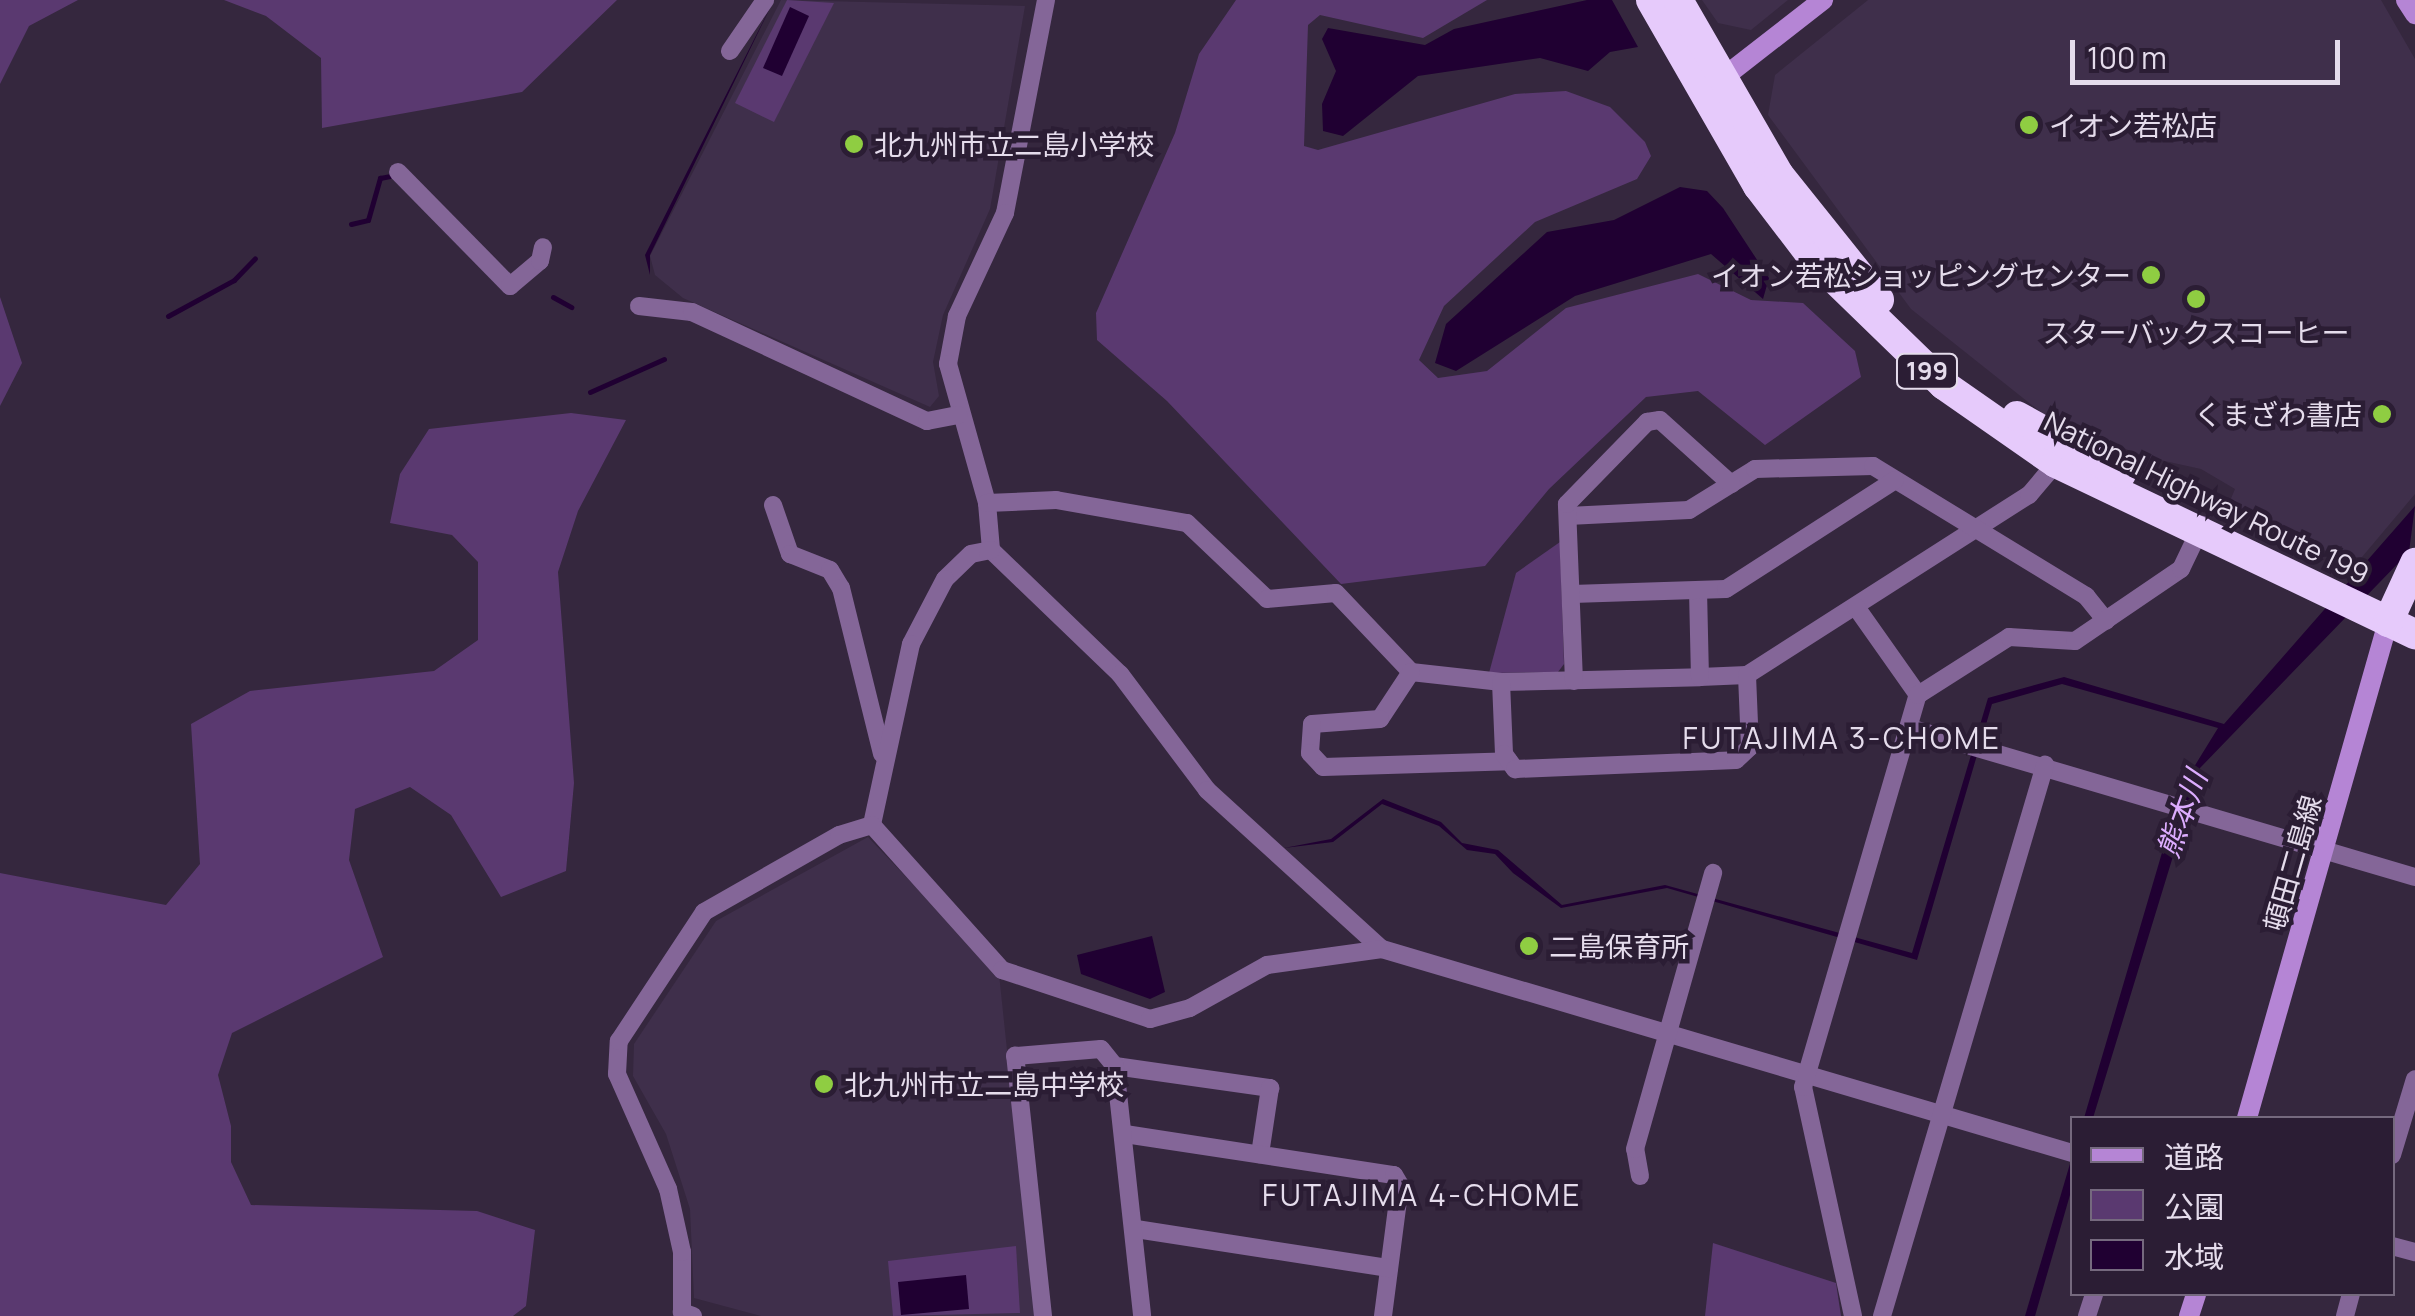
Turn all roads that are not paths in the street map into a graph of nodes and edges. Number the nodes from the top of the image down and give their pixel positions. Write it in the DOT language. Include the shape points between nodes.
graph roads {
  1 [pos="765,0"];
  2 [pos="1651,0"];
  3 [pos="1678,0"];
  4 [pos="1824,0"];
  5 [pos="2406,0"];
  6 [pos="1039,2"];
  7 [pos="2415,14"];
  8 [pos="730,51"];
  9 [pos="1713,85"];
  10 [pos="398,172"];
  11 [pos="543,247"];
  12 [pos="639,306"];
  13 [pos="958,415"];
  14 [pos="2056,463"];
  15 [pos="1895,480"];
  16 [pos="1731,484"];
  17 [pos="988,503"];
  18 [pos="773,505"];
  19 [pos="1568,516"];
  20 [pos="2201,527"];
  21 [pos="1975,528"];
  22 [pos="990,550"];
  23 [pos="2415,562"];
  24 [pos="1698,590"];
  25 [pos="1572,594"];
  26 [pos="1856,607"];
  27 [pos="2377,608"];
  28 [pos="2106,622"];
  29 [pos="1411,672"];
  30 [pos="1746,675"];
  31 [pos="1700,677"];
  32 [pos="1574,681"];
  33 [pos="1501,682"];
  34 [pos="1918,695"];
  35 [pos="1914,729"];
  36 [pos="882,754"];
  37 [pos="1509,761"];
  38 [pos="2045,765"];
  39 [pos="872,825"];
  40 [pos="2324,852"];
  41 [pos="1713,873"];
  42 [pos="2415,877"];
  43 [pos="1382,948"];
  44 [pos="1668,1032"];
  45 [pos="1116,1066"];
  46 [pos="1809,1075"];
  47 [pos="2415,1079"];
  48 [pos="1942,1116"];
  49 [pos="2248,1116"];
  50 [pos="1126,1134"];
  51 [pos="2395,1145"];
  52 [pos="2070,1152"];
  53 [pos="1260,1154"];
  54 [pos="1640,1176"];
  55 [pos="1136,1229"];
  56 [pos="1389,1268"];
  57 [pos="693,1316"];
  58 [pos="1044,1316"];
  59 [pos="1142,1316"];
  60 [pos="1383,1316"];
  61 [pos="1852,1316"];
  62 [pos="1882,1316"];
  1 -- 8 [label="street"];
  2 -- 9 [label="highway, National Highway Route 199 / 199"];
  3 -- 9 [label="highway, National Highway Route 199 / 199"];
  4 -- 9 [label="main road"];
  5 -- 7 [label="main road"];
  6 -- 13 [label="street" via="1005,213 957,316 948,364"];
  9 -- 14 [label="highway, National Highway Route 199 / 199" via="1758,186 1826,272 1944,385"];
  9 -- 20 [label="highway, National Highway Route 199 / 199" via="1908,330 2012,413"];
  10 -- 11 [label="street" via="510,286 540,261"];
  12 -- 13 [label="street" via="692,312 927,422"];
  13 -- 17 [label="street"];
  14 -- 20 [label="highway, National Highway Route 199 / 199"];
  14 -- 21 [label="street" via="2030,495"];
  15 -- 16 [label="street" via="1872,466 1754,469"];
  15 -- 21 [label="street"];
  15 -- 24 [label="street" via="1726,589"];
  16 -- 19 [label="street" via="1689,510"];
  16 -- 19 [label="street" via="1660,420 1647,422 1567,504"];
  17 -- 22 [label="street"];
  17 -- 29 [label="street" via="1056,500 1187,523 1267,599 1336,593"];
  18 -- 36 [label="street" via="790,554 830,570 840,588"];
  19 -- 25 [label="street"];
  20 -- 27 [label="highway, National Highway Route 199 / 199"];
  20 -- 28 [label="street" via="2181,570"];
  21 -- 26 [label="street"];
  21 -- 28 [label="street" via="2086,596"];
  22 -- 36 [label="street" via="971,554 945,579 911,644"];
  22 -- 43 [label="street" via="1120,674 1207,790"];
  23 -- 27 [label="highway, National Highway Route 199"];
  24 -- 25 [label="street"];
  24 -- 31 [label="street"];
  25 -- 32 [label="street"];
  26 -- 30 [label="street"];
  26 -- 34 [label="street"];
  27 -- 40 [label="main road, 頓田二島線"];
  28 -- 34 [label="street" via="2075,641 2008,637"];
  29 -- 33 [label="street"];
  29 -- 37 [label="street" via="1380,719 1312,724 1310,754 1323,766"];
  30 -- 31 [label="street"];
  30 -- 37 [label="street" via="1750,747 1736,760 1515,770"];
  31 -- 32 [label="street"];
  32 -- 33 [label="street"];
  33 -- 37 [label="street"];
  34 -- 35 [label="street"];
  35 -- 38 [label="street"];
  35 -- 46 [label="street"];
  36 -- 39 [label="street"];
  38 -- 40 [label="street"];
  38 -- 48 [label="street"];
  39 -- 43 [label="street" via="1002,970 1150,1019 1190,1008 1267,965"];
  39 -- 57 [label="street" via="839,835 704,912 619,1040 617,1074 668,1189 682,1252 682,1312"];
  40 -- 42 [label="street"];
  40 -- 49 [label="main road, 頓田二島線"];
  41 -- 44 [label="street"];
  43 -- 44 [label="street"];
  44 -- 46 [label="street"];
  44 -- 54 [label="street" via="1635,1149"];
  45 -- 50 [label="street"];
  45 -- 53 [label="street" via="1270,1088"];
  45 -- 58 [label="street" via="1101,1050 1015,1056"];
  46 -- 48 [label="street"];
  46 -- 61 [label="street" via="1803,1086"];
  47 -- 51 [label="street"];
  48 -- 52 [label="street"];
  48 -- 62 [label="street"];
  50 -- 53 [label="street"];
  50 -- 55 [label="street"];
  53 -- 56 [label="street" via="1394,1175 1400,1185"];
  55 -- 56 [label="street"];
  55 -- 59 [label="street"];
  56 -- 60 [label="street"];
}
